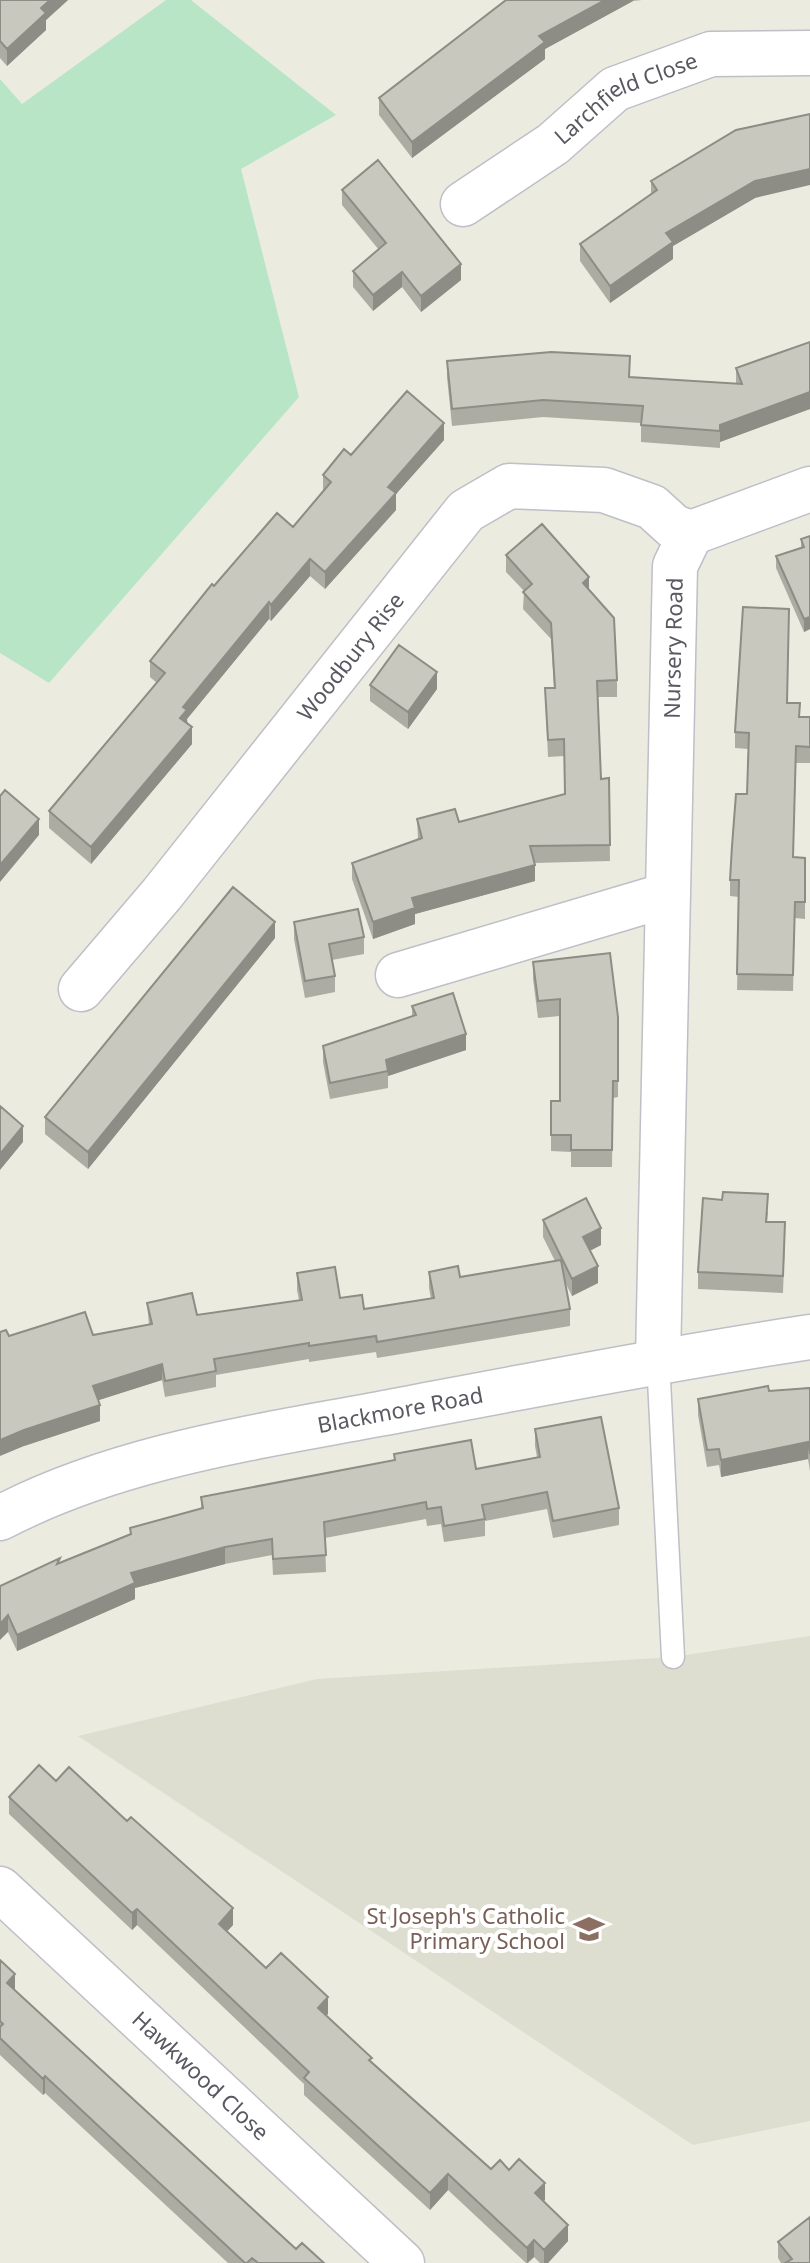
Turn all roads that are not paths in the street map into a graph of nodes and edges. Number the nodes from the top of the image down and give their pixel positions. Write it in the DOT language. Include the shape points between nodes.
graph roads {
  1 [pos="810,53"];
  2 [pos="463,204"];
  3 [pos="810,489"];
  4 [pos="691,533"];
  5 [pos="667,895"];
  6 [pos="398,975"];
  7 [pos="81,989"];
  8 [pos="810,1337"];
  9 [pos="658,1360"];
  10 [pos="0,1518"];
  11 [pos="673,1657"];
  12 [pos="0,1889"];
  13 [pos="402,2263"];
  1 -- 2 [label="street, Larchfield Close" via="711,54 615,89 553,144"];
  3 -- 4 [label="street"];
  4 -- 5 [label="street, Nursery Road" via="675,566"];
  4 -- 7 [label="street, Woodbury Rise" via="674,527 652,507 604,490 509,486 466,511"];
  5 -- 6 [label="street"];
  5 -- 9 [label="street, Nursery Road"];
  8 -- 9 [label="street, Blackmore Road"];
  9 -- 10 [label="street, Blackmore Road" via="206,1446 45,1495"];
  9 -- 11 [label="lane"];
  12 -- 13 [label="street, Hawkwood Close"];
}
